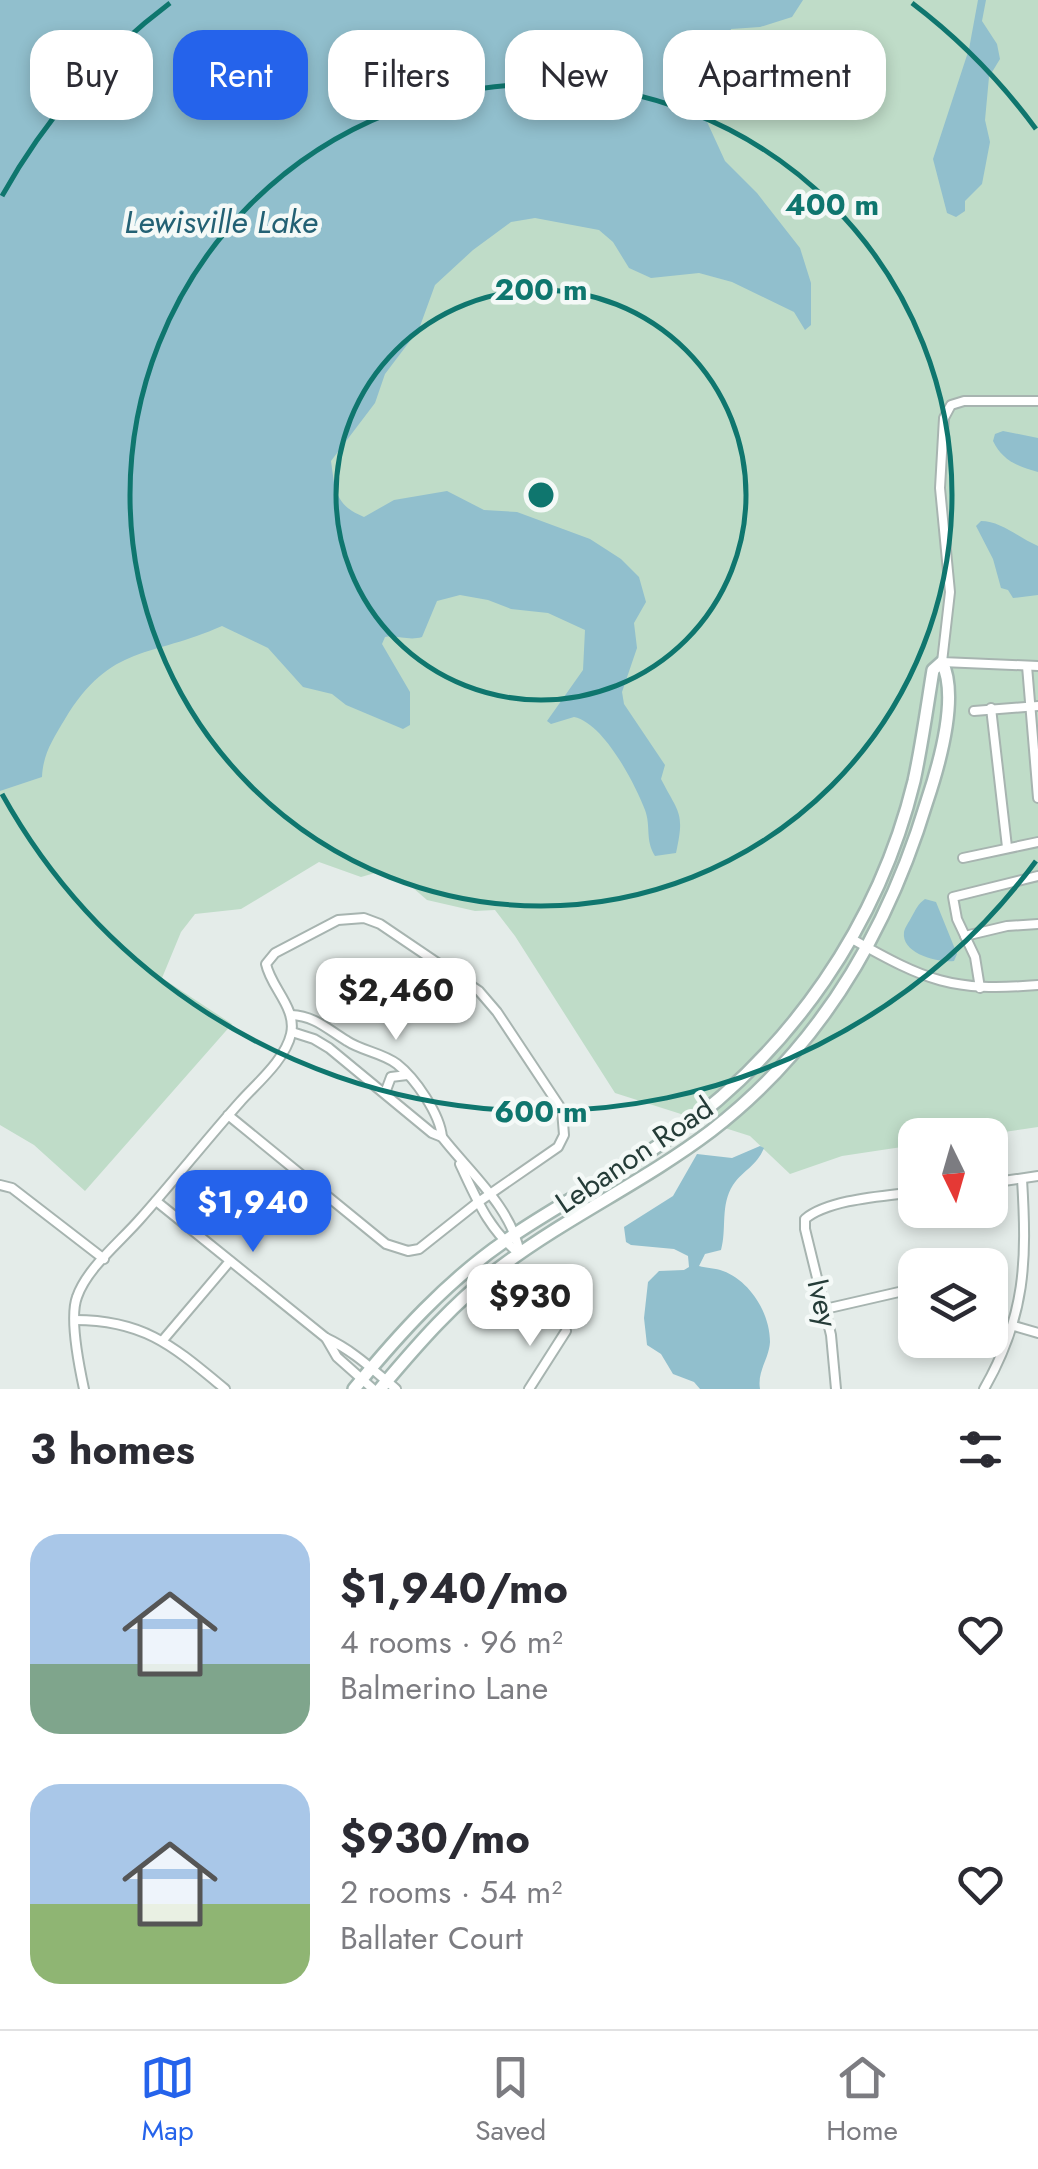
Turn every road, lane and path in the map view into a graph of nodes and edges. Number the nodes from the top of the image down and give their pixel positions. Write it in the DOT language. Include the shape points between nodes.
graph roads {
  1 [pos="1038,402"];
  2 [pos="942,662"];
  3 [pos="1026,666"];
  4 [pos="1038,666"];
  5 [pos="1034,707"];
  6 [pos="991,708"];
  7 [pos="974,710"];
  8 [pos="914,782"];
  9 [pos="932,788"];
  10 [pos="1038,798"];
  11 [pos="1038,842"];
  12 [pos="1007,847"];
  13 [pos="963,858"];
  14 [pos="1038,876"];
  15 [pos="1038,924"];
  16 [pos="965,936"];
  17 [pos="852,939"];
  18 [pos="868,948"];
  19 [pos="1038,985"];
  20 [pos="980,988"];
  21 [pos="291,1015"];
  22 [pos="292,1032"];
  23 [pos="342,1038"];
  24 [pos="332,1052"];
  25 [pos="408,1076"];
  26 [pos="384,1094"];
  27 [pos="228,1116"];
  28 [pos="442,1137"];
  29 [pos="456,1155"];
  30 [pos="1038,1176"];
  31 [pos="1022,1179"];
  32 [pos="1008,1181"];
  33 [pos="0,1186"];
  34 [pos="490,1194"];
  35 [pos="898,1195"];
  36 [pos="156,1201"];
  37 [pos="477,1202"];
  38 [pos="500,1209"];
  39 [pos="488,1218"];
  40 [pos="516,1234"];
  41 [pos="503,1242"];
  42 [pos="520,1254"];
  43 [pos="104,1259"];
  44 [pos="230,1261"];
  45 [pos="898,1292"];
  46 [pos="826,1309"];
  47 [pos="75,1320"];
  48 [pos="1014,1326"];
  49 [pos="566,1331"];
  50 [pos="1038,1333"];
  51 [pos="326,1338"];
  52 [pos="163,1340"];
  53 [pos="372,1367"];
  54 [pos="358,1384"];
  55 [pos="384,1387"];
  56 [pos="84,1389"];
  57 [pos="225,1389"];
  58 [pos="529,1389"];
  59 [pos="836,1389"];
  60 [pos="984,1389"];
  1 -- 2 [label="street, Lebanon Road" via="959,401 945,413 940,509 950,592"];
  2 -- 3 [label="street"];
  2 -- 8 [label="main road, Lebanon Road" via="933,670"];
  2 -- 9 [label="main road, Lebanon Road" via="950,678"];
  3 -- 4 [label="street"];
  3 -- 5 [label="street"];
  5 -- 6 [label="street"];
  5 -- 10 [label="street"];
  6 -- 7 [label="street"];
  6 -- 12 [label="street"];
  8 -- 9 [label="main road"];
  8 -- 17 [label="main road, Lebanon Road"];
  9 -- 18 [label="main road, Lebanon Road" via="905,871"];
  11 -- 12 [label="street"];
  12 -- 13 [label="street"];
  14 -- 16 [label="street" via="953,897"];
  15 -- 16 [label="street"];
  16 -- 20 [label="street"];
  17 -- 18 [label="street"];
  17 -- 40 [label="main road, Lebanon Road" via="790,1027 726,1094 668,1139"];
  18 -- 20 [label="street" via="918,974"];
  18 -- 42 [label="main road, Lebanon Road" via="774,1074 714,1129"];
  19 -- 20 [label="street"];
  21 -- 22 [label="street"];
  21 -- 23 [label="street" via="310,1017"];
  21 -- 34 [label="street" via="266,964 338,920 380,924 460,976 488,1002 562,1110 564,1136 547,1157"];
  22 -- 24 [label="street"];
  22 -- 27 [label="street" via="282,1054"];
  23 -- 24 [label="street"];
  23 -- 25 [label="street"];
  24 -- 26 [label="street"];
  25 -- 26 [label="street" via="391,1077"];
  25 -- 28 [label="street"];
  26 -- 28 [label="street"];
  27 -- 36 [label="street"];
  27 -- 37 [label="street" via="386,1244 408,1252"];
  28 -- 29 [label="street"];
  29 -- 34 [label="street"];
  29 -- 37 [label="street"];
  30 -- 31 [label="street"];
  31 -- 32 [label="street"];
  31 -- 48 [label="street" via="1026,1262"];
  33 -- 43 [label="street" via="12,1188"];
  34 -- 37 [label="street"];
  34 -- 38 [label="street"];
  35 -- 46 [label="street, Ivey" via="847,1203 806,1219"];
  36 -- 43 [label="street"];
  36 -- 44 [label="street"];
  37 -- 39 [label="street"];
  38 -- 39 [label="street"];
  38 -- 40 [label="street"];
  39 -- 41 [label="street"];
  40 -- 41 [label="main road, Lebanon Road"];
  40 -- 42 [label="street"];
  41 -- 42 [label="street"];
  41 -- 53 [label="main road, Lebanon Road" via="442,1293"];
  42 -- 55 [label="main road, Lebanon Road" via="446,1314"];
  43 -- 47 [label="street" via="78,1294"];
  44 -- 51 [label="street"];
  44 -- 52 [label="street"];
  45 -- 46 [label="street"];
  46 -- 59 [label="street, Ivey"];
  47 -- 52 [label="street" via="127,1324"];
  47 -- 56 [label="street"];
  48 -- 50 [label="street"];
  48 -- 60 [label="street"];
  49 -- 58 [label="street"];
  51 -- 53 [label="street"];
  51 -- 54 [label="street"];
  52 -- 57 [label="street"];
  53 -- 54 [label="main road, Lebanon Road"];
  53 -- 55 [label="street"];
  54 -- 55 [label="street"];
}
